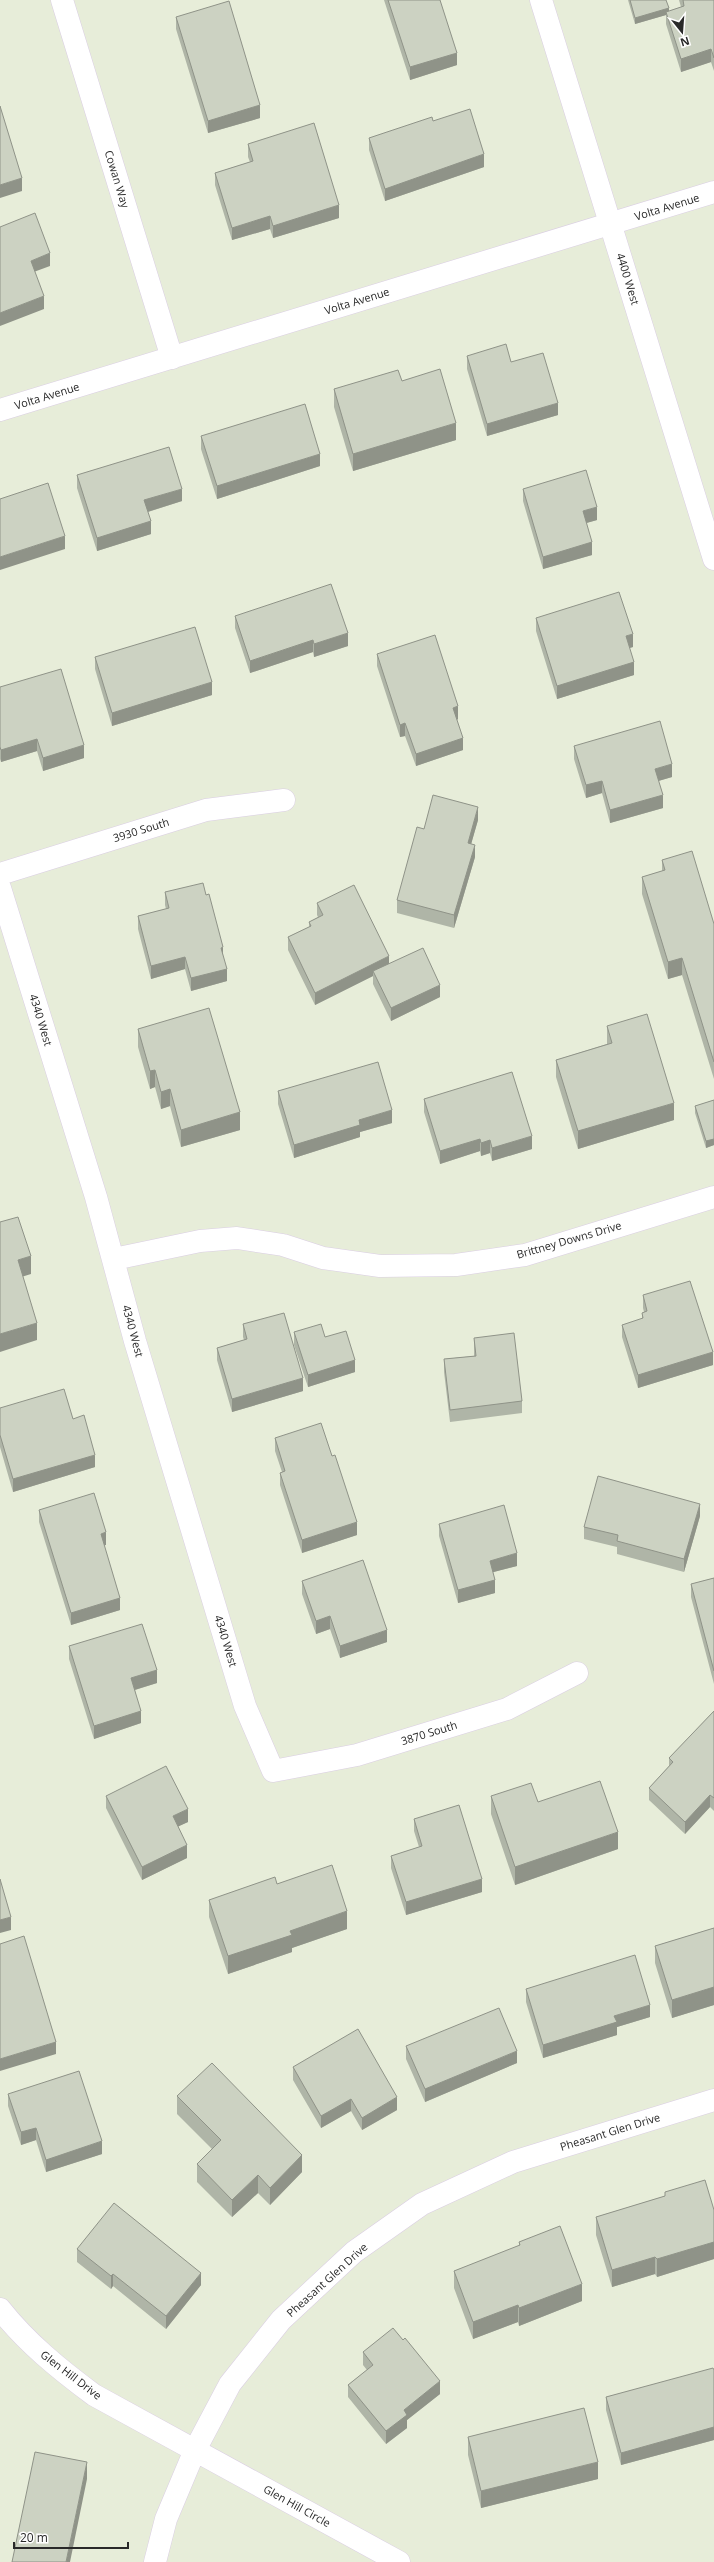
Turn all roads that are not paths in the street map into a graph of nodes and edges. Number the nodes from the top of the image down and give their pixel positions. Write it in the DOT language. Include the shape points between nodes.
graph roads {
  1 [pos="62,0"];
  2 [pos="542,0"];
  3 [pos="714,192"];
  4 [pos="611,224"];
  5 [pos="172,358"];
  6 [pos="0,410"];
  7 [pos="714,559"];
  8 [pos="284,800"];
  9 [pos="0,874"];
  10 [pos="0,888"];
  11 [pos="714,1197"];
  12 [pos="114,1259"];
  13 [pos="577,1673"];
  14 [pos="273,1771"];
  15 [pos="714,2100"];
  16 [pos="0,2309"];
  17 [pos="195,2450"];
  18 [pos="155,2562"];
  19 [pos="399,2562"];
  1 -- 5 [label="street, Cowan Way"];
  2 -- 4 [label="street, 4400 West"];
  3 -- 4 [label="street, Volta Avenue"];
  4 -- 5 [label="street, Volta Avenue"];
  4 -- 7 [label="street, 4400 West"];
  5 -- 6 [label="street, Volta Avenue"];
  8 -- 9 [label="street, 3930 South" via="206,810"];
  10 -- 12 [label="street, 4340 West"];
  11 -- 12 [label="street, Brittney Downs Drive" via="525,1255 456,1265 380,1266 323,1258 283,1245 237,1238 200,1241"];
  12 -- 14 [label="street, 4340 West" via="135,1341 245,1706"];
  13 -- 14 [label="street, 3870 South" via="507,1709 357,1755"];
  15 -- 17 [label="street, Pheasant Glen Drive" via="513,2162 422,2204 354,2252 281,2320 230,2384"];
  16 -- 17 [label="street, Glen Hill Drive" via="18,2331 58,2368 94,2395"];
  17 -- 18 [label="street, Pheasant Glen Drive" via="166,2519"];
  17 -- 19 [label="street, Glen Hill Circle"];
}
